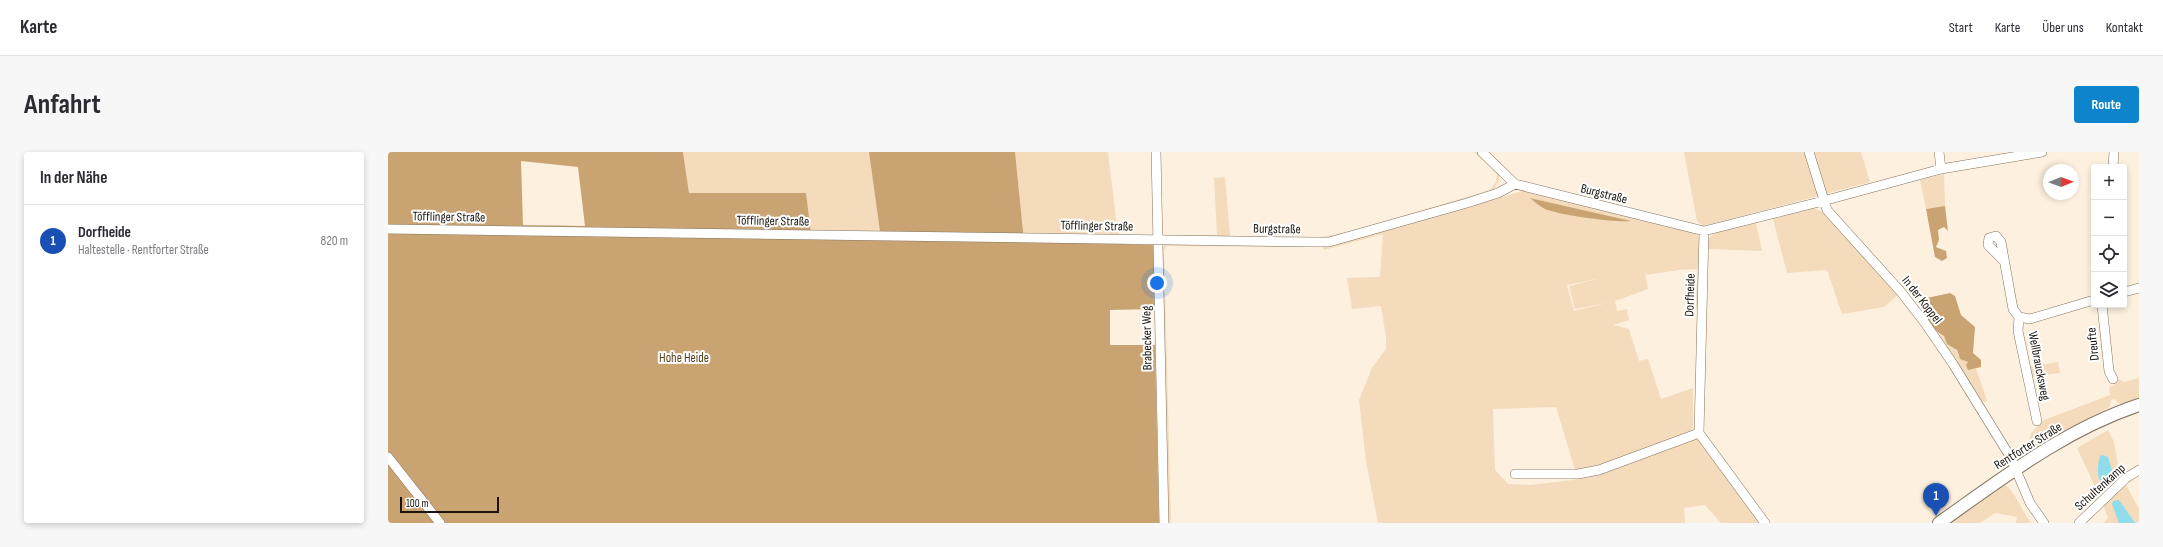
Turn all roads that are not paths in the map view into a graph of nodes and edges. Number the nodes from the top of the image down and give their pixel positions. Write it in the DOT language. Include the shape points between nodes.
graph roads {
  1 [pos="1156,152"];
  2 [pos="1482,152"];
  3 [pos="1809,152"];
  4 [pos="1939,152"];
  5 [pos="2042,152"];
  6 [pos="2114,152"];
  7 [pos="2113,164"];
  8 [pos="1941,169"];
  9 [pos="1515,184"];
  10 [pos="1824,201"];
  11 [pos="388,229"];
  12 [pos="1704,231"];
  13 [pos="1158,240"];
  14 [pos="2004,261"];
  15 [pos="2139,288"];
  16 [pos="2127,291"];
  17 [pos="2091,301"];
  18 [pos="2102,308"];
  19 [pos="2019,317"];
  20 [pos="2113,379"];
  21 [pos="2139,405"];
  22 [pos="2037,421"];
  23 [pos="1699,433"];
  24 [pos="388,457"];
  25 [pos="2017,468"];
  26 [pos="2139,470"];
  27 [pos="1515,474"];
  28 [pos="440,523"];
  29 [pos="1164,523"];
  30 [pos="1765,523"];
  31 [pos="1939,523"];
  32 [pos="2044,523"];
  33 [pos="2079,523"];
  1 -- 13 [label="street, Brabecker Weg"];
  2 -- 9 [label="street"];
  3 -- 10 [label="street, In der Koppel"];
  4 -- 8 [label="street"];
  5 -- 8 [label="street, Burgstraße"];
  6 -- 7 [label="street"];
  8 -- 10 [label="street, Burgstraße"];
  9 -- 12 [label="street, Burgstraße"];
  9 -- 13 [label="street, Burgstraße" via="1498,193 1467,203 1329,242"];
  10 -- 12 [label="street, Burgstraße"];
  10 -- 25 [label="street, In der Koppel" via="1828,210 1925,323"];
  11 -- 13 [label="street, Töfflinger Straße"];
  12 -- 23 [label="street, Dorfheide"];
  13 -- 29 [label="street, Brabecker Weg"];
  14 -- 19 [label="street, Wellbraucksweg" via="2013,309"];
  15 -- 16 [label="street"];
  17 -- 19 [label="street, Wellbraucksweg" via="2030,319"];
  18 -- 20 [label="street, Dreufte" via="2109,371"];
  19 -- 22 [label="street, Wellbraucksweg" via="2018,331"];
  21 -- 25 [label="main road, Rentforter Straße" via="2116,412 2058,441"];
  23 -- 27 [label="street" via="1599,470 1578,474"];
  23 -- 30 [label="street"];
  24 -- 28 [label="street"];
  25 -- 31 [label="main road, Rentforter Straße"];
  25 -- 32 [label="street, In der Koppel" via="2030,504"];
  26 -- 33 [label="street, Schultenkamp" via="2126,478"];
}
